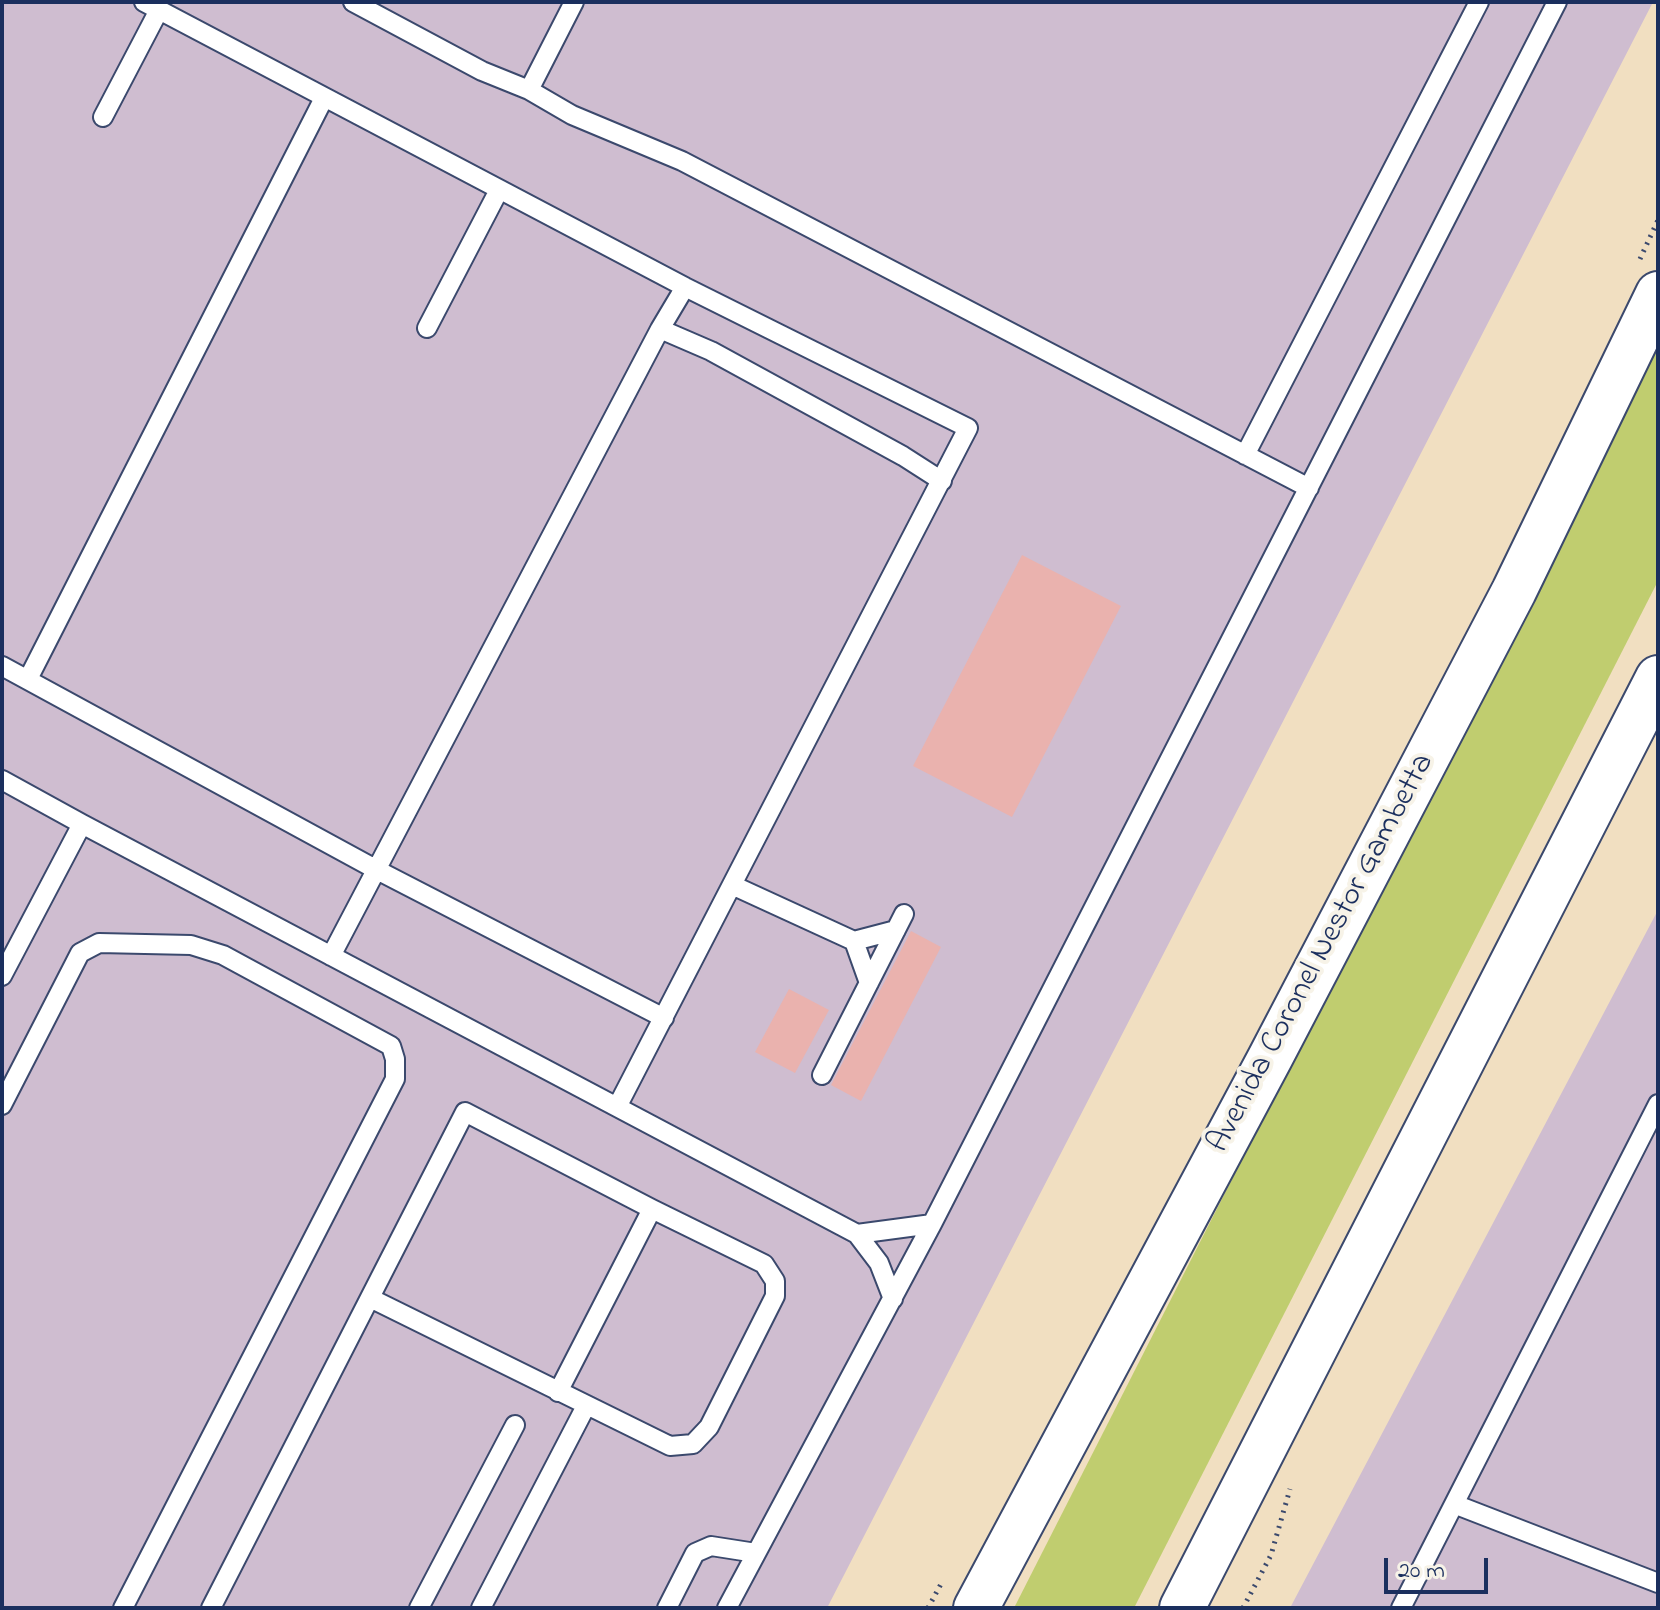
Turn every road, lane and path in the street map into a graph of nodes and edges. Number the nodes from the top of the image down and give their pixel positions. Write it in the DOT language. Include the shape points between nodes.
graph roads {
  1 [pos="353,2"];
  2 [pos="574,2"];
  3 [pos="1479,2"];
  4 [pos="1557,2"];
  5 [pos="152,6"];
  6 [pos="529,90"];
  7 [pos="324,98"];
  8 [pos="103,117"];
  9 [pos="499,190"];
  10 [pos="685,287"];
  11 [pos="1658,294"];
  12 [pos="427,328"];
  13 [pos="660,329"];
  14 [pos="1245,455"];
  15 [pos="942,481"];
  16 [pos="1309,488"];
  17 [pos="2,666"];
  18 [pos="1658,678"];
  19 [pos="28,679"];
  20 [pos="2,780"];
  21 [pos="82,824"];
  22 [pos="377,870"];
  23 [pos="732,885"];
  24 [pos="854,941"];
  25 [pos="331,956"];
  26 [pos="2,976"];
  27 [pos="869,983"];
  28 [pos="664,1018"];
  29 [pos="822,1075"];
  30 [pos="1658,1104"];
  31 [pos="2,1105"];
  32 [pos="617,1107"];
  33 [pos="652,1209"];
  34 [pos="932,1224"];
  35 [pos="857,1234"];
  36 [pos="370,1298"];
  37 [pos="893,1299"];
  38 [pos="558,1392"];
  39 [pos="586,1406"];
  40 [pos="515,1425"];
  41 [pos="1454,1504"];
  42 [pos="756,1553"];
  43 [pos="1658,1583"];
  44 [pos="123,1608"];
  45 [pos="211,1608"];
  46 [pos="420,1608"];
  47 [pos="481,1608"];
  48 [pos="667,1608"];
  49 [pos="727,1608"];
  50 [pos="976,1608"];
  51 [pos="1182,1608"];
  52 [pos="1401,1608"];
  1 -- 6 [label="lane" via="482,71"];
  2 -- 6 [label="lane"];
  3 -- 14 [label="lane"];
  4 -- 16 [label="lane"];
  5 -- 7 [label="lane"];
  5 -- 8 [label="lane"];
  6 -- 14 [label="lane" via="572,115 682,161"];
  7 -- 9 [label="lane"];
  7 -- 19 [label="lane"];
  9 -- 10 [label="lane"];
  9 -- 12 [label="lane"];
  10 -- 13 [label="lane"];
  10 -- 15 [label="lane" via="968,428"];
  11 -- 50 [label="highway, Avenida Coronel Nestor Gambetta" via="1514,591"];
  13 -- 15 [label="lane" via="725,358"];
  13 -- 22 [label="lane"];
  14 -- 16 [label="lane"];
  15 -- 23 [label="lane"];
  16 -- 34 [label="lane"];
  17 -- 19 [label="lane"];
  18 -- 51 [label="highway"];
  19 -- 22 [label="lane"];
  20 -- 21 [label="lane"];
  21 -- 25 [label="lane"];
  21 -- 26 [label="lane"];
  22 -- 25 [label="lane"];
  22 -- 28 [label="lane"];
  23 -- 24 [label="lane"];
  23 -- 28 [label="lane"];
  24 -- 27 [label="lane"];
  24 -- 27 [label="lane" via="900,922"];
  25 -- 32 [label="lane"];
  27 -- 29 [label="lane"];
  28 -- 32 [label="lane"];
  30 -- 41 [label="lane"];
  31 -- 44 [label="lane" via="80,953 99,943 191,945 223,955 391,1046 395,1059 395,1079"];
  32 -- 35 [label="lane"];
  33 -- 36 [label="lane" via="465,1112"];
  33 -- 38 [label="lane"];
  33 -- 39 [label="lane" via="764,1264 775,1281 775,1296 709,1427 693,1444 670,1446"];
  34 -- 35 [label="lane"];
  34 -- 37 [label="lane"];
  35 -- 37 [label="lane" via="879,1263"];
  36 -- 38 [label="lane"];
  36 -- 45 [label="lane"];
  37 -- 42 [label="lane"];
  38 -- 39 [label="lane"];
  39 -- 47 [label="lane"];
  40 -- 46 [label="lane"];
  41 -- 43 [label="lane"];
  41 -- 52 [label="lane"];
  42 -- 48 [label="lane" via="711,1546 695,1553"];
  42 -- 49 [label="lane"];
}
